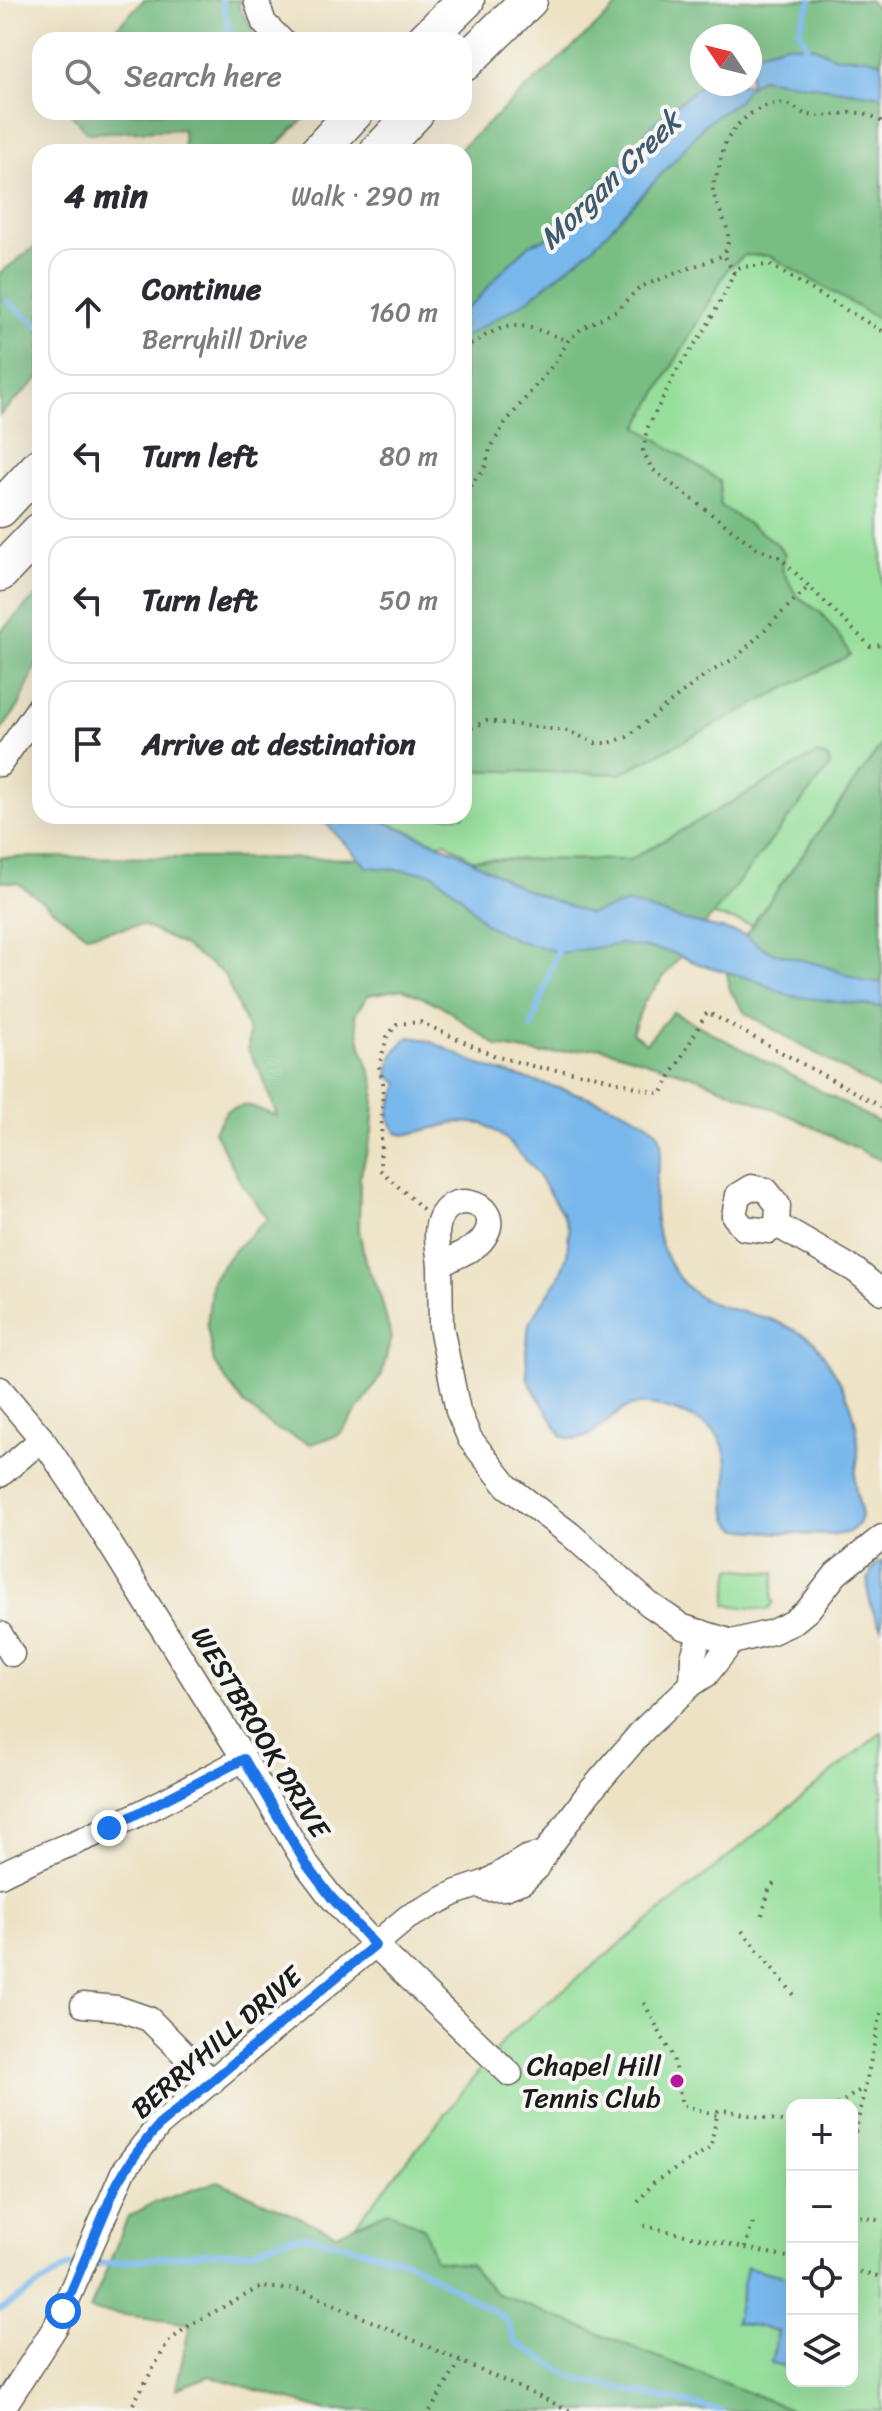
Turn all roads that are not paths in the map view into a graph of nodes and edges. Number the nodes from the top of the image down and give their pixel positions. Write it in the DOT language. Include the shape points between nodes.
graph roads {
  1 [pos="256,0"];
  2 [pos="466,0"];
  3 [pos="529,0"];
  4 [pos="273,32"];
  5 [pos="433,32"];
  6 [pos="472,55"];
  7 [pos="348,120"];
  8 [pos="408,120"];
  9 [pos="325,144"];
  10 [pos="386,144"];
  11 [pos="29,518"];
  12 [pos="0,542"];
  13 [pos="0,573"];
  14 [pos="32,718"];
  15 [pos="0,764"];
  16 [pos="777,1225"];
  17 [pos="440,1266"];
  18 [pos="882,1292"];
  19 [pos="0,1389"];
  20 [pos="42,1439"];
  21 [pos="0,1475"];
  22 [pos="882,1537"];
  23 [pos="701,1632"];
  24 [pos="732,1642"];
  25 [pos="692,1684"];
  26 [pos="244,1759"];
  27 [pos="0,1875"];
  28 [pos="375,1945"];
  29 [pos="83,2005"];
  30 [pos="510,2074"];
  31 [pos="212,2082"];
  32 [pos="7,2409"];
  1 -- 4 [label="street"];
  2 -- 5 [label="highway"];
  3 -- 6 [label="highway"];
  7 -- 9 [label="highway"];
  8 -- 10 [label="highway"];
  11 -- 12 [label="highway" via="18,501 16,516"];
  11 -- 13 [label="highway"];
  14 -- 15 [label="street"];
  16 -- 18 [label="street" via="855,1270"];
  17 -- 17 [label="street" via="471,1250 487,1233 488,1220 473,1201 451,1206 440,1223"];
  17 -- 23 [label="street" via="444,1340 458,1411 470,1439 507,1486 649,1604 683,1627"];
  19 -- 20 [label="street, WESTBROOK DRIVE"];
  20 -- 21 [label="street"];
  20 -- 26 [label="street, WESTBROOK DRIVE"];
  22 -- 24 [label="street" via="836,1574 792,1623"];
  23 -- 24 [label="street"];
  23 -- 25 [label="street"];
  24 -- 25 [label="street, BERRYHILL DRIVE"];
  25 -- 28 [label="street, BERRYHILL DRIVE" via="588,1794 523,1881 457,1892 408,1917"];
  26 -- 27 [label="street" via="160,1804"];
  26 -- 28 [label="street, WESTBROOK DRIVE" via="306,1864"];
  28 -- 30 [label="street, WESTBROOK DRIVE"];
  28 -- 31 [label="street, BERRYHILL DRIVE"];
  29 -- 31 [label="street" via="117,2008 149,2019"];
  31 -- 32 [label="street, BERRYHILL DRIVE" via="148,2138 124,2170 63,2311"];
}
